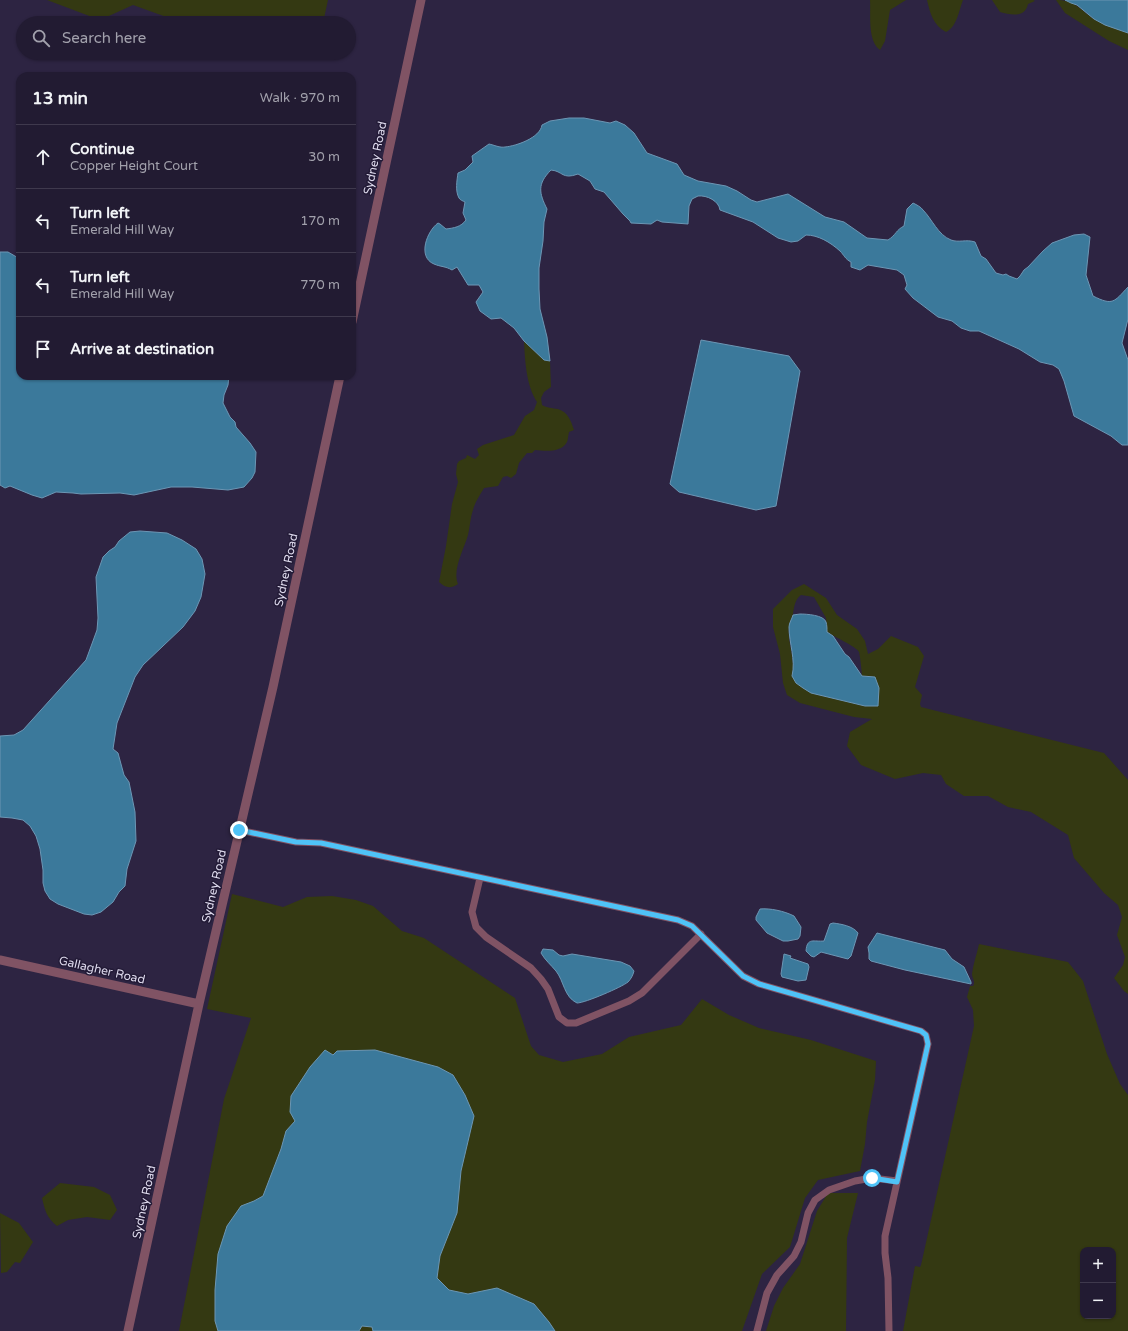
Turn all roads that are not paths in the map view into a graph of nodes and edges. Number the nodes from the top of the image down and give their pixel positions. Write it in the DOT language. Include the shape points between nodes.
graph roads {
  1 [pos="421,0"];
  2 [pos="356,303"];
  3 [pos="339,380"];
  4 [pos="239,830"];
  5 [pos="480,878"];
  6 [pos="701,934"];
  7 [pos="0,960"];
  8 [pos="199,1004"];
  9 [pos="897,1182"];
  10 [pos="128,1331"];
  11 [pos="757,1331"];
  12 [pos="889,1331"];
  1 -- 2 [label="street, Sydney Road"];
  3 -- 4 [label="street, Sydney Road"];
  4 -- 5 [label="street" via="296,842 321,843"];
  4 -- 8 [label="street, Sydney Road"];
  5 -- 6 [label="street" via="678,920 692,926"];
  5 -- 6 [label="street" via="472,912 476,928 531,968 548,988 559,1017 567,1023 576,1023 642,994"];
  6 -- 9 [label="street" via="743,976 759,984 921,1031 926,1035 928,1044"];
  7 -- 8 [label="street, Gallagher Road"];
  8 -- 10 [label="street, Sydney Road"];
  9 -- 11 [label="street" via="872,1178 855,1181 829,1190 815,1200 794,1256 776,1275 767,1293"];
  9 -- 12 [label="street" via="885,1253"];
}
